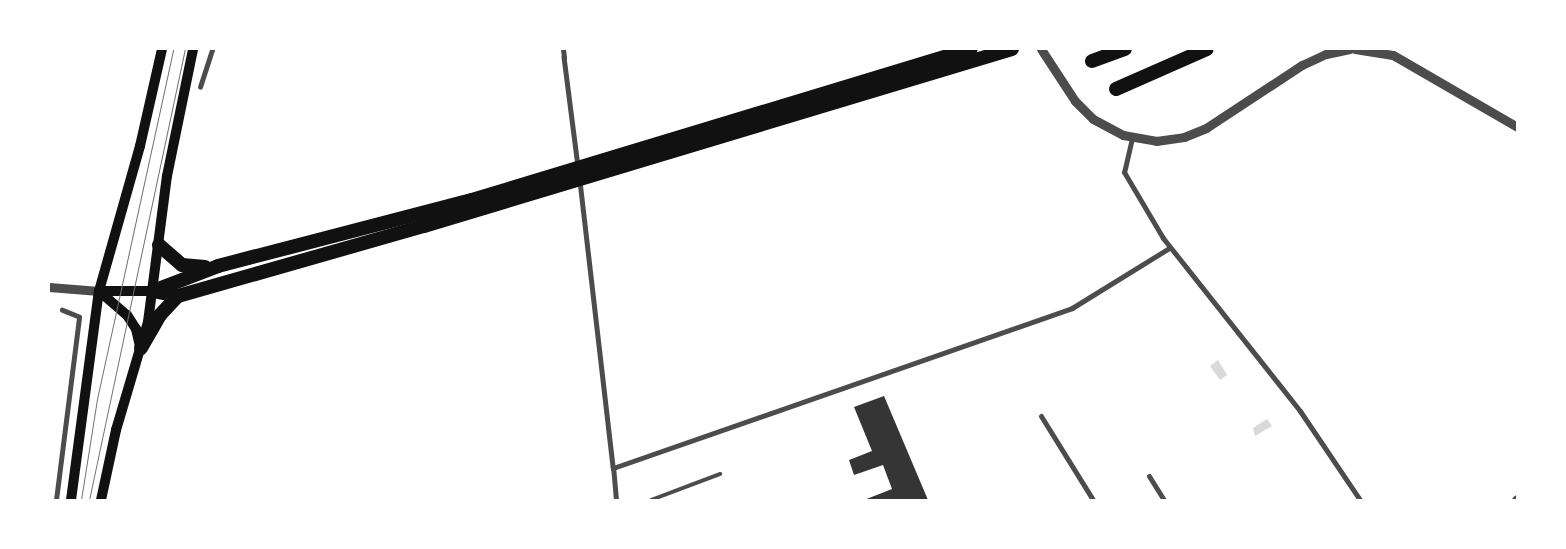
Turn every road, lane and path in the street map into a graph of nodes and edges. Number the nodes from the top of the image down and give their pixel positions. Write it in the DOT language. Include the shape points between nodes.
graph roads {
  1 [pos="162,49"];
  2 [pos="193,49"];
  3 [pos="212,49"];
  4 [pos="563,49"];
  5 [pos="971,49"];
  6 [pos="1012,49"];
  7 [pos="1041,49"];
  8 [pos="1125,49"];
  9 [pos="1207,49"];
  10 [pos="1349,49"];
  11 [pos="1355,49"];
  12 [pos="564,57"];
  13 [pos="1092,61"];
  14 [pos="200,87"];
  15 [pos="1116,89"];
  16 [pos="1517,127"];
  17 [pos="1132,138"];
  18 [pos="158,245"];
  19 [pos="1169,248"];
  20 [pos="218,266"];
  21 [pos="49,286"];
  22 [pos="99,291"];
  23 [pos="153,291"];
  24 [pos="178,296"];
  25 [pos="62,310"];
  26 [pos="141,348"];
  27 [pos="1041,416"];
  28 [pos="613,468"];
  29 [pos="720,474"];
  30 [pos="1149,476"];
  31 [pos="56,500"];
  32 [pos="72,500"];
  33 [pos="102,500"];
  34 [pos="616,500"];
  35 [pos="650,500"];
  36 [pos="1093,500"];
  37 [pos="1164,500"];
  38 [pos="1360,500"];
  1 -- 22 [label="main road" via="140,146"];
  2 -- 18 [label="main road" via="171,154"];
  3 -- 14 [label="street"];
  4 -- 12 [label="street"];
  5 -- 20 [label="highway" via="472,200"];
  6 -- 24 [label="highway" via="469,214"];
  7 -- 17 [label="street" via="1084,110 1103,125"];
  8 -- 13 [label="highway"];
  9 -- 15 [label="highway"];
  10 -- 17 [label="street" via="1326,54 1302,65 1192,134 1164,140"];
  11 -- 16 [label="street" via="1393,55"];
  12 -- 28 [label="street"];
  17 -- 19 [label="street" via="1124,172"];
  18 -- 20 [label="highway" via="182,265"];
  18 -- 23 [label="main road"];
  19 -- 28 [label="street" via="1072,308"];
  19 -- 38 [label="street" via="1300,411"];
  20 -- 23 [label="highway"];
  21 -- 22 [label="street"];
  22 -- 23 [label="main road"];
  22 -- 26 [label="main road" via="127,315 136,329"];
  22 -- 32 [label="main road"];
  23 -- 24 [label="highway"];
  23 -- 26 [label="main road"];
  24 -- 26 [label="highway" via="160,315"];
  25 -- 31 [label="street" via="79,317"];
  26 -- 33 [label="main road" via="116,430"];
  27 -- 36 [label="street"];
  28 -- 34 [label="street"];
  29 -- 35 [label="lane"];
  30 -- 37 [label="street"];
}
